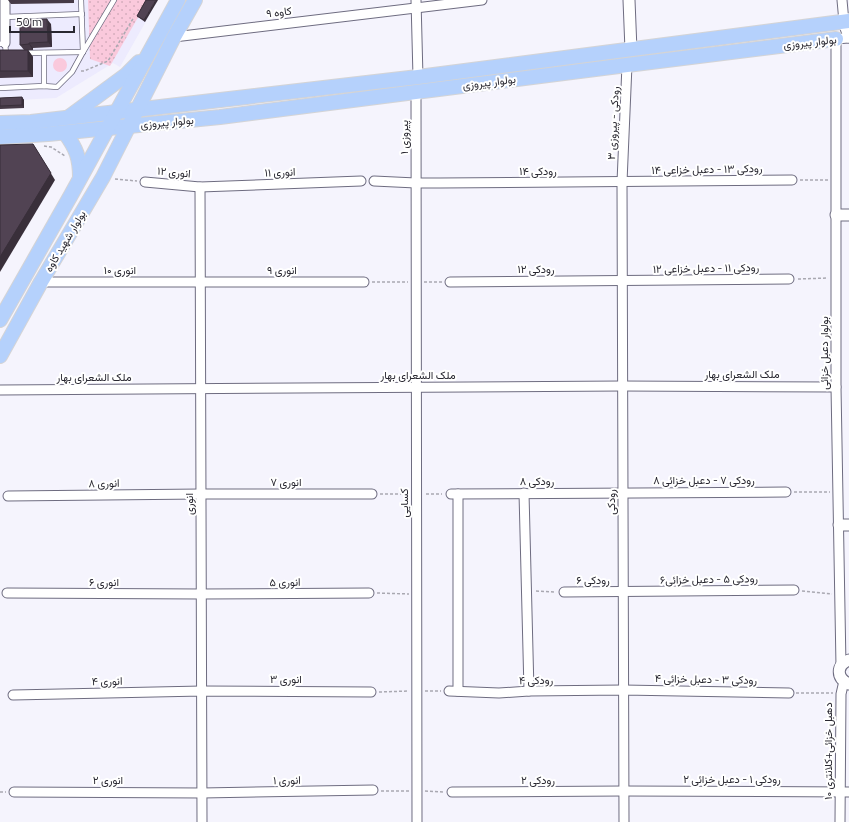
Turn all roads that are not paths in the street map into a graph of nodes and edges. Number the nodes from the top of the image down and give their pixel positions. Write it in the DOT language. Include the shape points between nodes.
graph roads {
  1 [pos="5,0"];
  2 [pos="81,0"];
  3 [pos="114,0"];
  4 [pos="178,0"];
  5 [pos="195,0"];
  6 [pos="482,0"];
  7 [pos="629,0"];
  8 [pos="842,0"];
  9 [pos="416,4"];
  10 [pos="82,14"];
  11 [pos="5,17"];
  12 [pos="846,22"];
  13 [pos="174,37"];
  14 [pos="845,38"];
  15 [pos="3,44"];
  16 [pos="631,50"];
  17 [pos="83,52"];
  18 [pos="149,52"];
  19 [pos="13,53"];
  20 [pos="21,53"];
  21 [pos="44,53"];
  22 [pos="627,65"];
  23 [pos="418,77"];
  24 [pos="151,81"];
  25 [pos="44,86"];
  26 [pos="0,88"];
  27 [pos="416,92"];
  28 [pos="170,106"];
  29 [pos="137,110"];
  30 [pos="116,112"];
  31 [pos="68,118"];
  32 [pos="0,123"];
  33 [pos="129,126"];
  34 [pos="107,129"];
  35 [pos="65,133"];
  36 [pos="0,137"];
  37 [pos="80,177"];
  38 [pos="792,180"];
  39 [pos="361,181"];
  40 [pos="374,181"];
  41 [pos="145,182"];
  42 [pos="622,182"];
  43 [pos="416,183"];
  44 [pos="200,187"];
  45 [pos="836,214"];
  46 [pos="849,215"];
  47 [pos="789,279"];
  48 [pos="622,281"];
  49 [pos="41,282"];
  50 [pos="200,282"];
  51 [pos="364,282"];
  52 [pos="450,282"];
  53 [pos="0,320"];
  54 [pos="0,356"];
  55 [pos="622,386"];
  56 [pos="416,387"];
  57 [pos="836,387"];
  58 [pos="200,388"];
  59 [pos="0,390"];
  60 [pos="786,492"];
  61 [pos="524,493"];
  62 [pos="623,493"];
  63 [pos="201,494"];
  64 [pos="372,494"];
  65 [pos="8,496"];
  66 [pos="844,525"];
  67 [pos="794,590"];
  68 [pos="564,592"];
  69 [pos="623,592"];
  70 [pos="7,593"];
  71 [pos="369,593"];
  72 [pos="201,594"];
  73 [pos="845,663"];
  74 [pos="846,682"];
  75 [pos="623,690"];
  76 [pos="202,691"];
  77 [pos="529,691"];
  78 [pos="371,692"];
  79 [pos="454,692"];
  80 [pos="789,692"];
  81 [pos="13,695"];
  82 [pos="373,790"];
  83 [pos="624,791"];
  84 [pos="14,792"];
  85 [pos="452,792"];
  86 [pos="845,792"];
  87 [pos="202,793"];
  88 [pos="202,822"];
  89 [pos="417,822"];
  90 [pos="624,822"];
  91 [pos="840,822"];
  1 -- 11 [label="street"];
  2 -- 10 [label="lane"];
  3 -- 17 [label="lane"];
  4 -- 18 [label="main road"];
  5 -- 13 [label="main road"];
  6 -- 9 [label="street, کاوه ۹"];
  7 -- 16 [label="street"];
  8 -- 12 [label="street"];
  9 -- 13 [label="street, کاوه ۹"];
  9 -- 23 [label="street"];
  10 -- 11 [label="lane"];
  10 -- 17 [label="lane"];
  11 -- 15 [label="street"];
  12 -- 14 [label="street"];
  12 -- 16 [label="main road, بولوار پیروزی"];
  13 -- 24 [label="main road"];
  14 -- 22 [label="main road, بولوار پیروزی"];
  14 -- 45 [label="street, بولوار دعبل خزائی"];
  15 -- 19 [label="lane" via="6,54"];
  16 -- 23 [label="main road, بولوار پیروزی"];
  17 -- 21 [label="lane"];
  17 -- 25 [label="lane" via="72,72 57,87"];
  18 -- 30 [label="main road"];
  18 -- 31 [label="main road" via="126,75"];
  20 -- 21 [label="lane"];
  21 -- 25 [label="lane"];
  22 -- 27 [label="main road, بولوار پیروزی"];
  22 -- 42 [label="street, رودکی - پیروزی ۳"];
  23 -- 28 [label="main road, بولوار پیروزی"];
  24 -- 28 [label="main road" via="157,96"];
  24 -- 29 [label="main road"];
  25 -- 26 [label="lane"];
  27 -- 33 [label="main road, بولوار پیروزی"];
  27 -- 43 [label="street, پیروزی ۱"];
  28 -- 29 [label="main road, بولوار پیروزی"];
  29 -- 30 [label="main road, بولوار پیروزی"];
  29 -- 33 [label="main road, بولوار شهید کاوه"];
  30 -- 31 [label="main road"];
  30 -- 34 [label="main road, بولوار شهید کاوه"];
  31 -- 32 [label="main road"];
  33 -- 34 [label="main road, بولوار پیروزی"];
  33 -- 49 [label="main road, بولوار شهید کاوه" via="103,177"];
  34 -- 35 [label="main road"];
  34 -- 37 [label="main road, بولوار شهید کاوه"];
  35 -- 36 [label="main road"];
  35 -- 37 [label="main road" via="77,153"];
  37 -- 53 [label="main road, بولوار شهید کاوه"];
  38 -- 42 [label="street, رودکی ۱۳ - دعبل خزاعی ۱۴"];
  39 -- 44 [label="street, انوری ۱۱"];
  40 -- 43 [label="street, رودکی ۱۴"];
  41 -- 44 [label="street, انوری ۱۲"];
  42 -- 43 [label="street, رودکی ۱۴"];
  42 -- 48 [label="street, رودکی"];
  43 -- 56 [label="street, کسایی"];
  44 -- 50 [label="street, انوری"];
  45 -- 46 [label="street"];
  45 -- 57 [label="street, بولوار دعبل خزائی"];
  47 -- 48 [label="street, رودکی ۱۱ - دعبل خزاعی ۱۲"];
  48 -- 52 [label="street, رودکی ۱۲"];
  48 -- 55 [label="street, رودکی"];
  49 -- 50 [label="street, انوری ۱۰"];
  49 -- 54 [label="main road, بولوار شهید کاوه"];
  50 -- 51 [label="street, انوری ۹"];
  50 -- 58 [label="street, انوری"];
  55 -- 56 [label="street, ملک الشعرای بهار"];
  55 -- 57 [label="street, ملک الشعرای بهار"];
  55 -- 62 [label="street, رودکی"];
  56 -- 58 [label="street, ملک الشعرای بهار"];
  56 -- 89 [label="street, کسایی"];
  57 -- 66 [label="street, بولوار دعبل خزائی" via="838,492"];
  58 -- 59 [label="street, ملک الشعرای بهار"];
  58 -- 63 [label="street, انوری"];
  60 -- 62 [label="street, رودکی ۷ - دعبل خزائی ۸"];
  61 -- 62 [label="street, رودکی ۸"];
  61 -- 77 [label="street"];
  61 -- 79 [label="street, رودکی ۸" via="454,494"];
  62 -- 69 [label="street, رودکی"];
  63 -- 64 [label="street, انوری ۷"];
  63 -- 65 [label="street, انوری ۸"];
  63 -- 72 [label="street, انوری"];
  66 -- 73 [label="street, بولوار دعبل خزائی" via="840,595"];
  67 -- 69 [label="street, رودکی ۵ - دعبل خزائی۶"];
  68 -- 69 [label="street, رودکی ۶"];
  69 -- 75 [label="street, رودکی"];
  70 -- 72 [label="street, انوری ۶"];
  71 -- 72 [label="street, انوری ۵"];
  72 -- 76 [label="street, انوری"];
  73 -- 74 [label="street" via="839,672"];
  74 -- 86 [label="street, دهبل خزائی+کلانتری ۱۰" via="841,694"];
  75 -- 77 [label="street, رودکی ۴"];
  75 -- 80 [label="street, رودکی ۳ - دعبل خزائی ۴"];
  75 -- 83 [label="street, رودکی"];
  76 -- 78 [label="street, انوری ۳"];
  76 -- 81 [label="street, انوری ۴"];
  76 -- 87 [label="street, انوری"];
  77 -- 79 [label="street, رودکی ۴"];
  82 -- 87 [label="street, انوری ۱"];
  83 -- 85 [label="street, رودکی ۲"];
  83 -- 86 [label="street, رودکی ۱ - دعبل خزائی ۲"];
  83 -- 90 [label="street, رودکی"];
  84 -- 87 [label="street, انوری ۲"];
  86 -- 91 [label="street, دهبل خزائی+کلانتری ۱۰"];
  87 -- 88 [label="street, انوری"];
}
